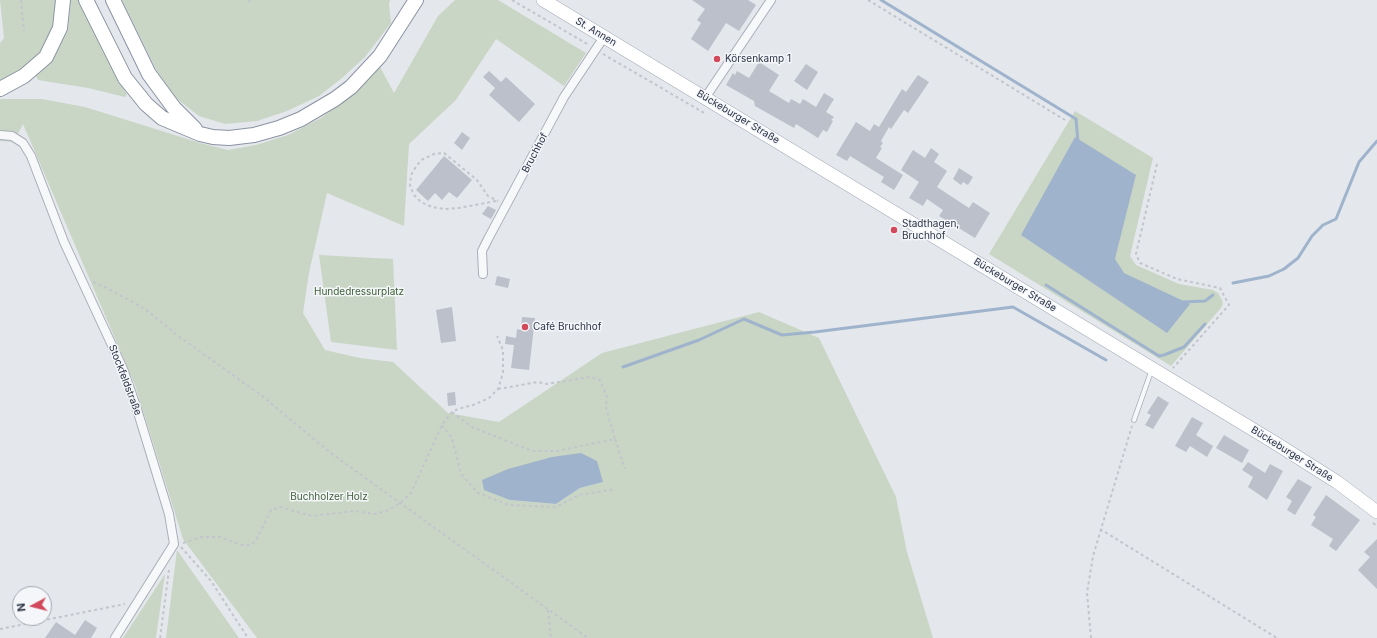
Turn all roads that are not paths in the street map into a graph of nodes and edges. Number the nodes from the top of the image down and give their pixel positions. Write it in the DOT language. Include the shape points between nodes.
graph roads {
  1 [pos="63,0"];
  2 [pos="86,0"];
  3 [pos="113,0"];
  4 [pos="416,0"];
  5 [pos="543,0"];
  6 [pos="771,0"];
  7 [pos="604,37"];
  8 [pos="649,65"];
  9 [pos="0,89"];
  10 [pos="705,98"];
  11 [pos="200,134"];
  12 [pos="0,135"];
  13 [pos="483,274"];
  14 [pos="1152,368"];
  15 [pos="1134,420"];
  16 [pos="1374,517"];
  17 [pos="115,638"];
  1 -- 9 [label="highway" via="60,28 46,57 24,76"];
  2 -- 11 [label="highway" via="125,78 146,104 162,118"];
  3 -- 11 [label="highway" via="149,74 174,108"];
  4 -- 11 [label="highway" via="380,56 351,87 335,99 301,119 254,135 229,138"];
  5 -- 7 [label="main road, St. Annen"];
  6 -- 10 [label="street"];
  7 -- 8 [label="main road, St. Annen"];
  7 -- 13 [label="street, Bruchhof" via="564,97 488,239 482,251"];
  8 -- 10 [label="main road, Bückeburger Straße"];
  10 -- 14 [label="main road, Bückeburger Straße"];
  12 -- 17 [label="street, Stockfeldstraße" via="12,136 23,143 31,156 64,242 123,369 169,514 174,544"];
  14 -- 15 [label="lane"];
  14 -- 16 [label="main road, Bückeburger Straße" via="1324,474"];
}
